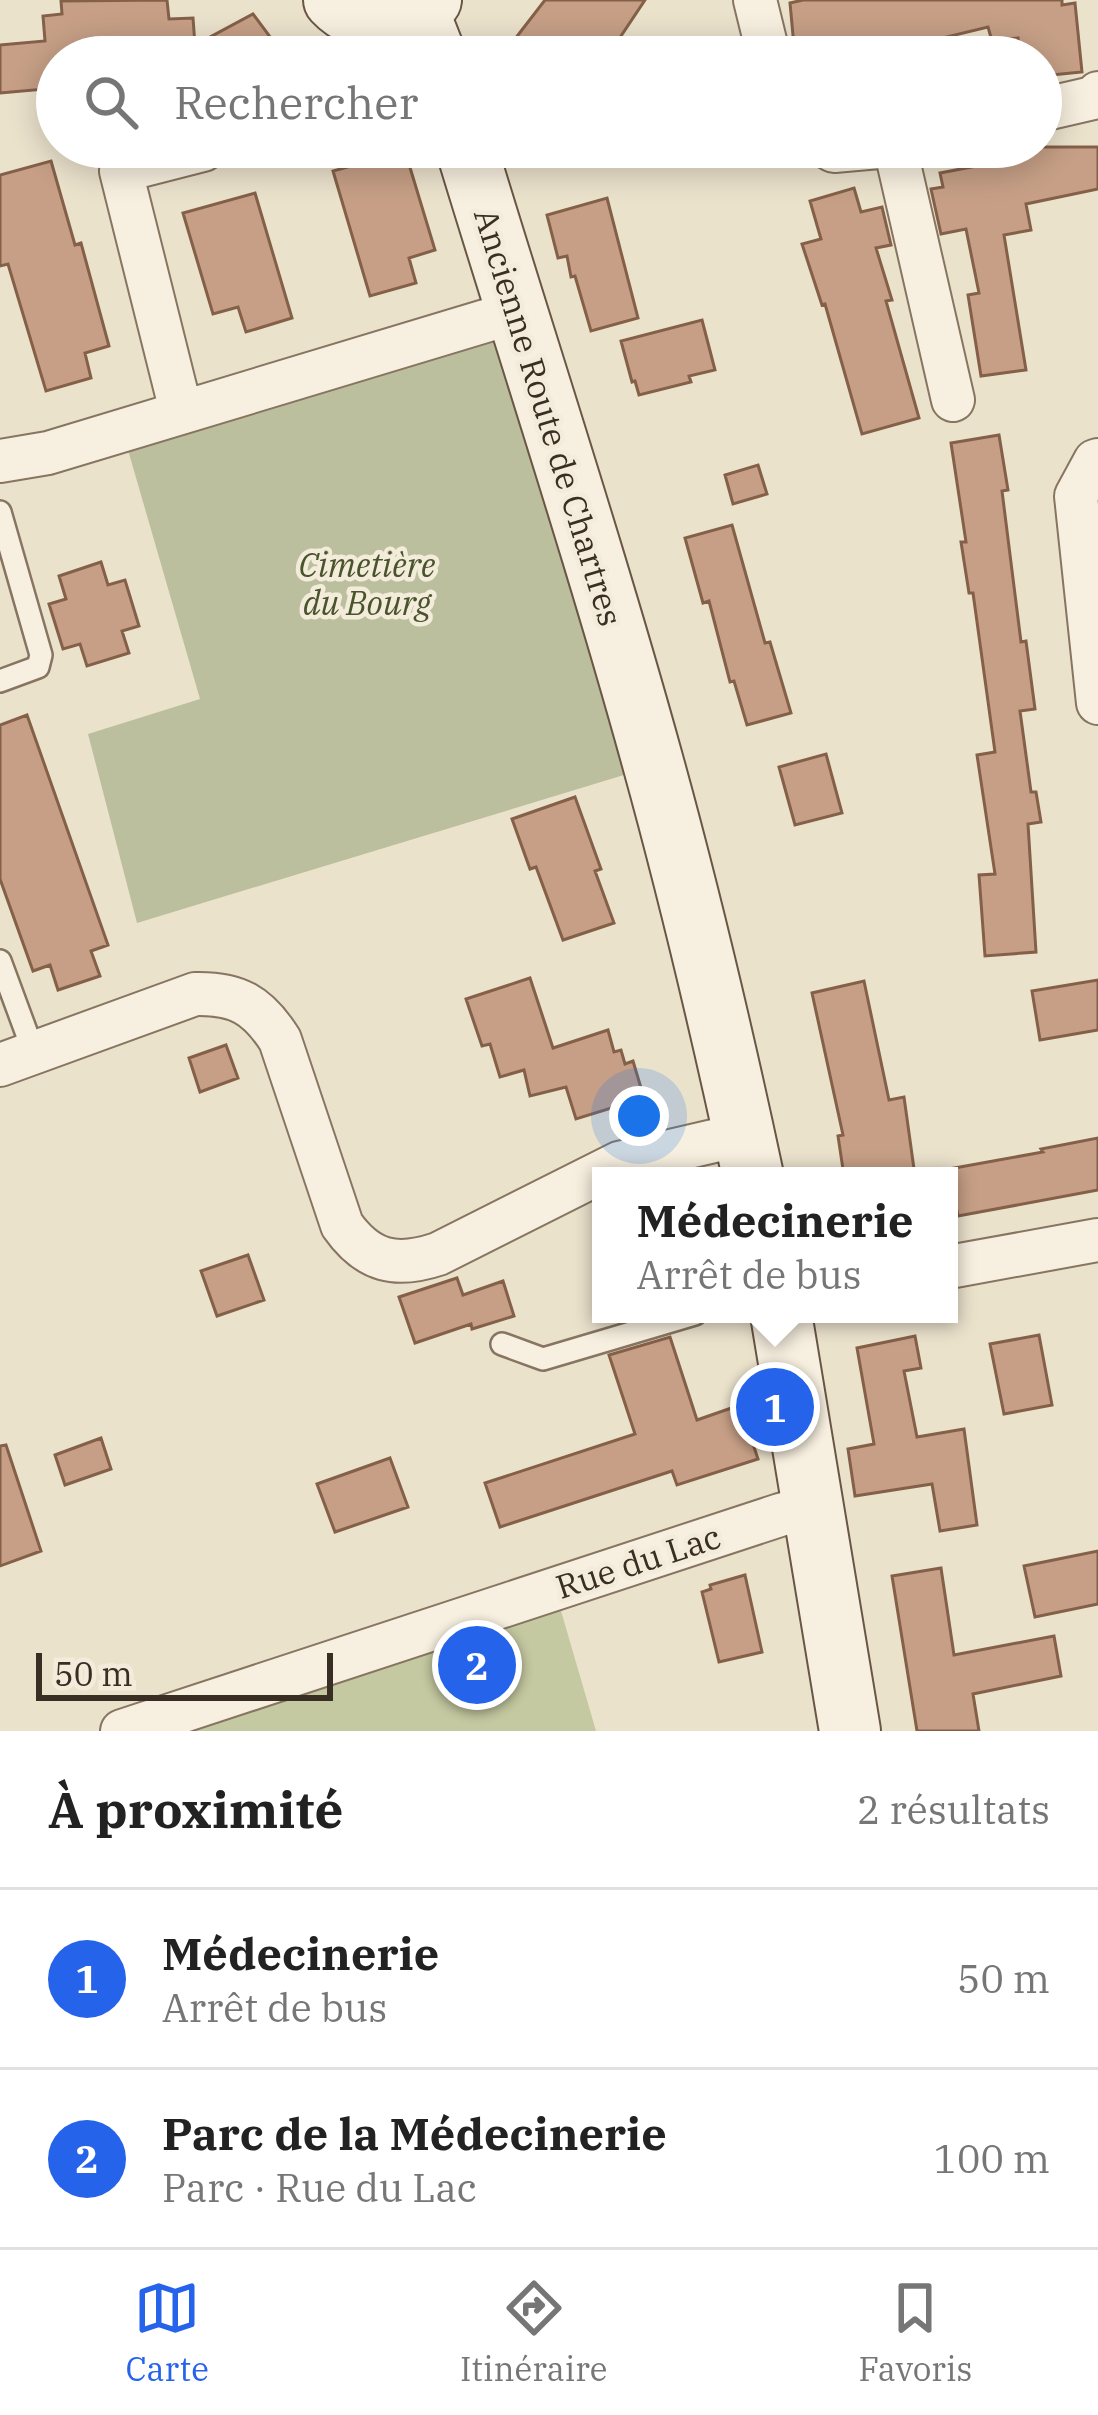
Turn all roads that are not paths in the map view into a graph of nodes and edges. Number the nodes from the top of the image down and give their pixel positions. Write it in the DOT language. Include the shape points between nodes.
graph roads {
  1 [pos="334,0"];
  2 [pos="755,0"];
  3 [pos="428,23"];
  4 [pos="764,36"];
  5 [pos="1098,93"];
  6 [pos="1062,105"];
  7 [pos="133,168"];
  8 [pos="472,168"];
  9 [pos="901,168"];
  10 [pos="515,312"];
  11 [pos="953,400"];
  12 [pos="181,411"];
  13 [pos="1098,460"];
  14 [pos="0,461"];
  15 [pos="0,512"];
  16 [pos="0,681"];
  17 [pos="1098,703"];
  18 [pos="0,961"];
  19 [pos="17,1059"];
  20 [pos="748,1155"];
  21 [pos="611,1167"];
  22 [pos="592,1177"];
  23 [pos="1098,1240"];
  24 [pos="958,1265"];
  25 [pos="665,1323"];
  26 [pos="783,1323"];
  27 [pos="502,1344"];
  28 [pos="813,1506"];
  29 [pos="122,1731"];
  30 [pos="850,1731"];
  1 -- 3 [label="main road" via="364,18"];
  2 -- 4 [label="street"];
  5 -- 6 [label="street"];
  7 -- 12 [label="street" via="121,171"];
  8 -- 10 [label="main road, Ancienne Route de Chartres"];
  9 -- 11 [label="street"];
  10 -- 12 [label="street"];
  10 -- 20 [label="main road, Ancienne Route de Chartres" via="653,763"];
  12 -- 14 [label="street"];
  13 -- 17 [label="street" via="1076,496"];
  15 -- 16 [label="lane" via="41,661"];
  18 -- 19 [label="lane"];
  19 -- 22 [label="street" via="195,994 239,999 280,1040 341,1225 368,1254 391,1261 438,1255"];
  20 -- 21 [label="street"];
  23 -- 24 [label="street"];
  25 -- 27 [label="lane" via="543,1359"];
  26 -- 28 [label="main road"];
  28 -- 29 [label="street, Rue du Lac"];
  28 -- 30 [label="main road"];
}
